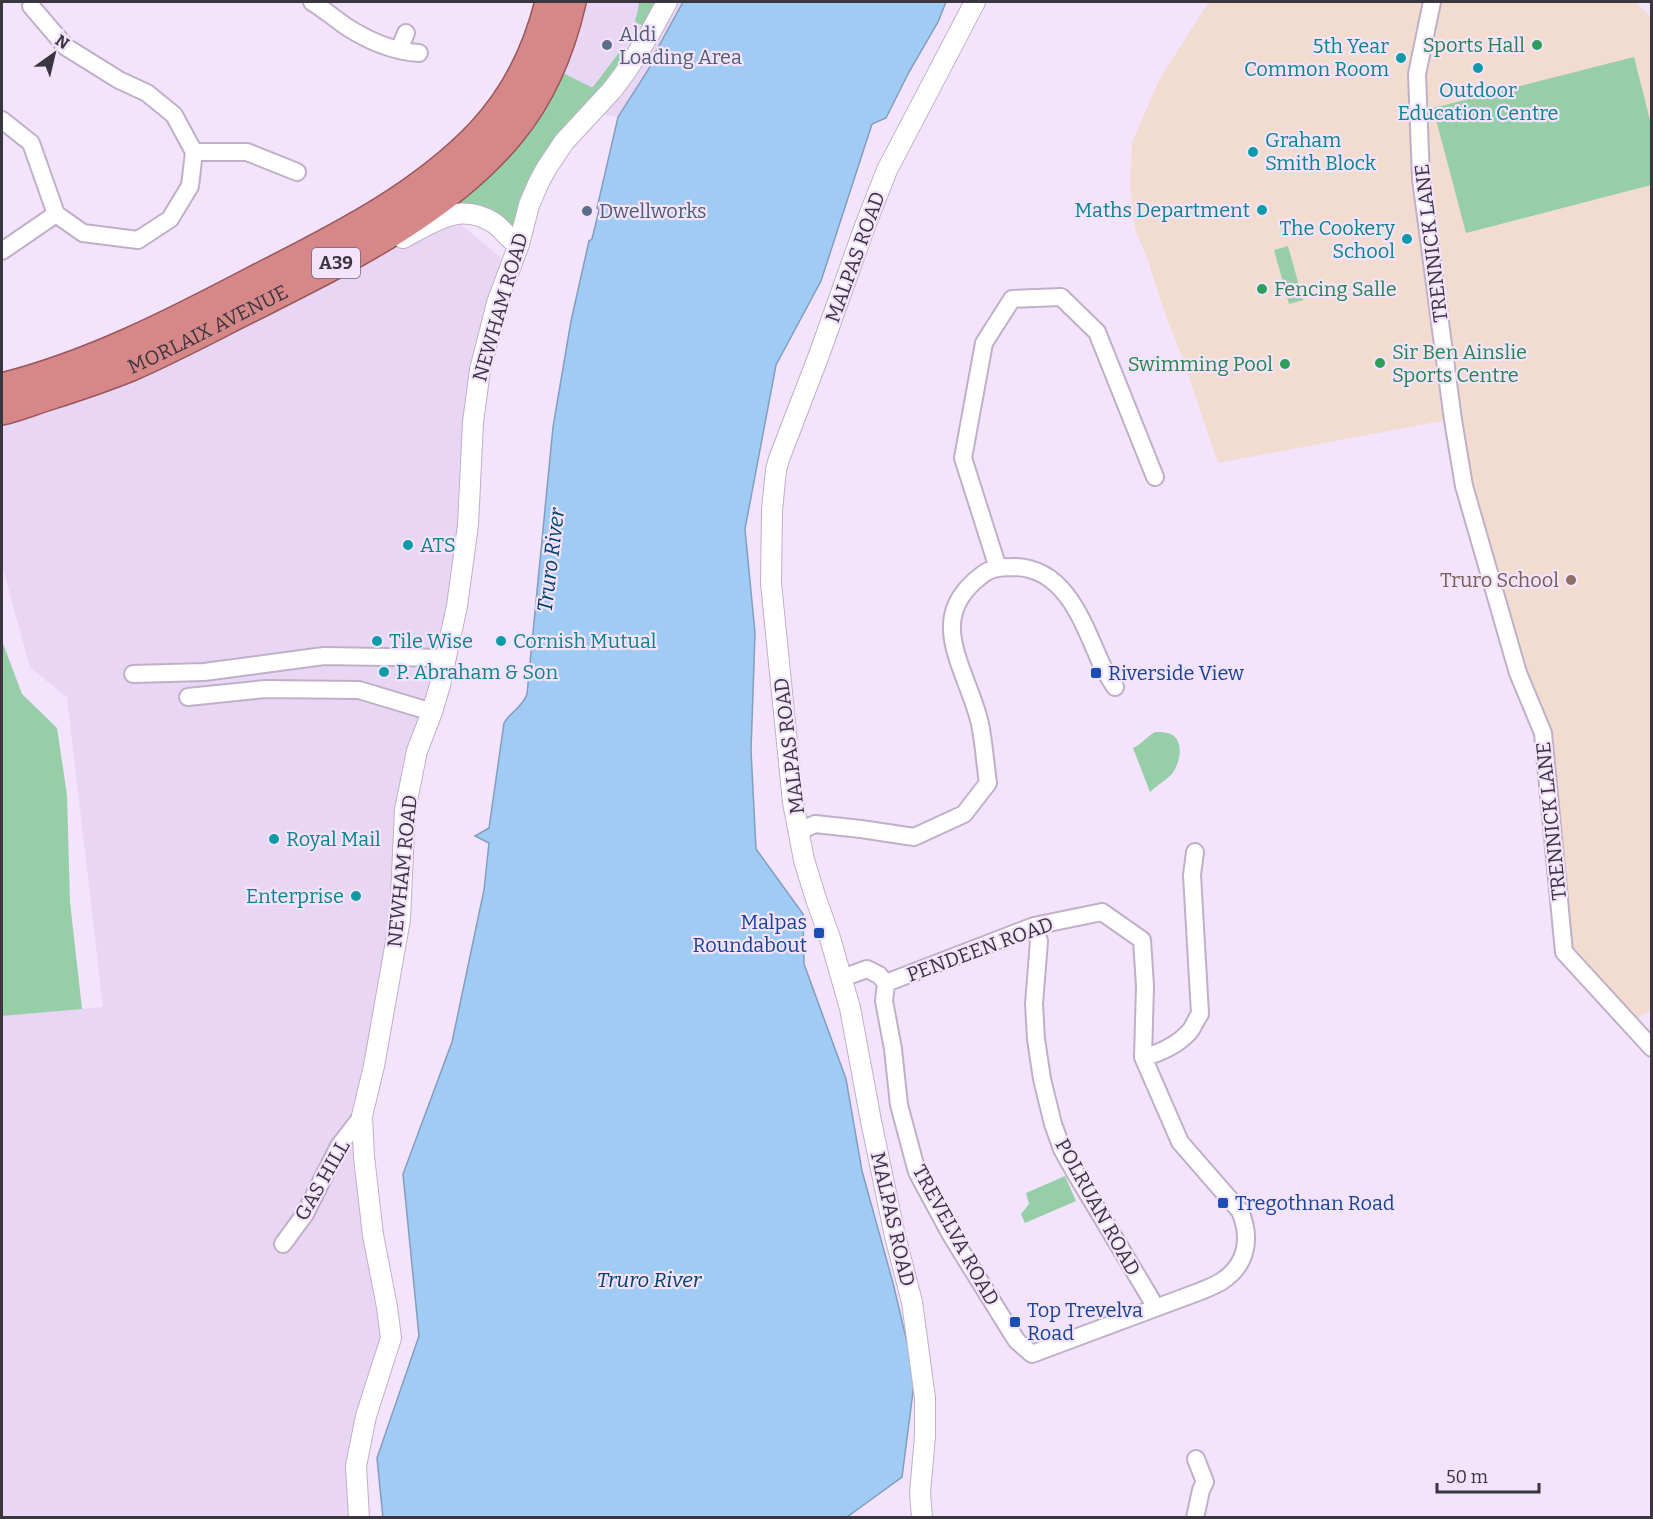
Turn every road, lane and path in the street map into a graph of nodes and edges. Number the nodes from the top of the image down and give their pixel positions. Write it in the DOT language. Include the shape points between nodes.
graph roads {
  1 [pos="312,2"];
  2 [pos="549,2"];
  3 [pos="572,2"];
  4 [pos="667,2"];
  5 [pos="975,2"];
  6 [pos="1432,2"];
  7 [pos="32,6"];
  8 [pos="406,33"];
  9 [pos="399,50"];
  10 [pos="419,53"];
  11 [pos="2,120"];
  12 [pos="194,152"];
  13 [pos="297,172"];
  14 [pos="56,214"];
  15 [pos="519,244"];
  16 [pos="2,251"];
  17 [pos="329,267"];
  18 [pos="2,387"];
  19 [pos="2,411"];
  20 [pos="1155,477"];
  21 [pos="998,568"];
  22 [pos="447,658"];
  23 [pos="133,674"];
  24 [pos="1115,687"];
  25 [pos="188,697"];
  26 [pos="432,712"];
  27 [pos="800,831"];
  28 [pos="1195,852"];
  29 [pos="1034,926"];
  30 [pos="842,978"];
  31 [pos="886,983"];
  32 [pos="1652,1048"];
  33 [pos="1143,1058"];
  34 [pos="362,1116"];
  35 [pos="282,1244"];
  36 [pos="1154,1308"];
  37 [pos="1196,1459"];
  38 [pos="359,1518"];
  39 [pos="922,1518"];
  40 [pos="1195,1518"];
  1 -- 9 [label="street" via="353,30"];
  2 -- 18 [label="highway, MORLAIX AVENUE / A39" via="530,57 507,99 480,132 424,182 292,261 164,326 88,359"];
  3 -- 17 [label="highway, MORLAIX AVENUE / A39" via="560,47 543,86 525,116 496,150 396,230"];
  4 -- 15 [label="street, NEWHAM ROAD" via="612,90 546,169"];
  5 -- 27 [label="street, MALPAS ROAD" via="887,170 776,470 771,583 793,802"];
  6 -- 32 [label="street, TRENNICK LANE" via="1417,74 1421,179 1464,486 1518,673 1543,733 1564,952"];
  7 -- 12 [label="street" via="66,47 147,93 174,115"];
  8 -- 9 [label="street"];
  9 -- 10 [label="street"];
  11 -- 14 [label="street" via="31,143"];
  12 -- 13 [label="street" via="247,152"];
  12 -- 14 [label="street" via="190,186 170,219 138,240 83,233"];
  14 -- 16 [label="street"];
  15 -- 17 [label="street" via="512,242 496,224 473,214 458,213 388,246"];
  15 -- 22 [label="street, NEWHAM ROAD" via="497,303 480,370 472,422 468,525"];
  17 -- 19 [label="highway, MORLAIX AVENUE / A39" via="132,366"];
  20 -- 21 [label="street" via="1097,332 1061,297 1012,299 984,343 963,458"];
  21 -- 24 [label="street" via="1025,567 1063,590 1077,609"];
  21 -- 27 [label="street" via="985,572 964,592 952,622 952,640 980,723 987,783 964,814 914,837 815,824"];
  22 -- 23 [label="street" via="324,656 204,672"];
  22 -- 26 [label="street, NEWHAM ROAD"];
  25 -- 26 [label="street" via="265,688 359,690"];
  26 -- 34 [label="street, NEWHAM ROAD" via="417,751 405,810 400,919"];
  27 -- 30 [label="street, MALPAS ROAD" via="804,860"];
  28 -- 33 [label="street" via="1192,875 1200,1014 1177,1042"];
  29 -- 31 [label="street, PENDEEN ROAD"];
  29 -- 33 [label="street, PENDEEN ROAD" via="1102,912 1142,940"];
  29 -- 36 [label="street, POLRUAN ROAD" via="1039,941 1034,1004 1036,1040 1053,1124 1062,1149"];
  30 -- 31 [label="street, PENDEEN ROAD" via="867,969"];
  30 -- 39 [label="street, MALPAS ROAD" via="912,1302 925,1398"];
  31 -- 36 [label="street, TREVELVA ROAD" via="884,1001 899,1105 917,1172 1017,1341 1032,1354"];
  33 -- 36 [label="street" via="1180,1142 1240,1210 1247,1235 1240,1263 1222,1281"];
  34 -- 35 [label="street, GAS HILL" via="339,1146 305,1214"];
  34 -- 38 [label="street, NEWHAM ROAD" via="373,1235 391,1338 366,1416 356,1466"];
  37 -- 40 [label="street" via="1205,1482"];
}
